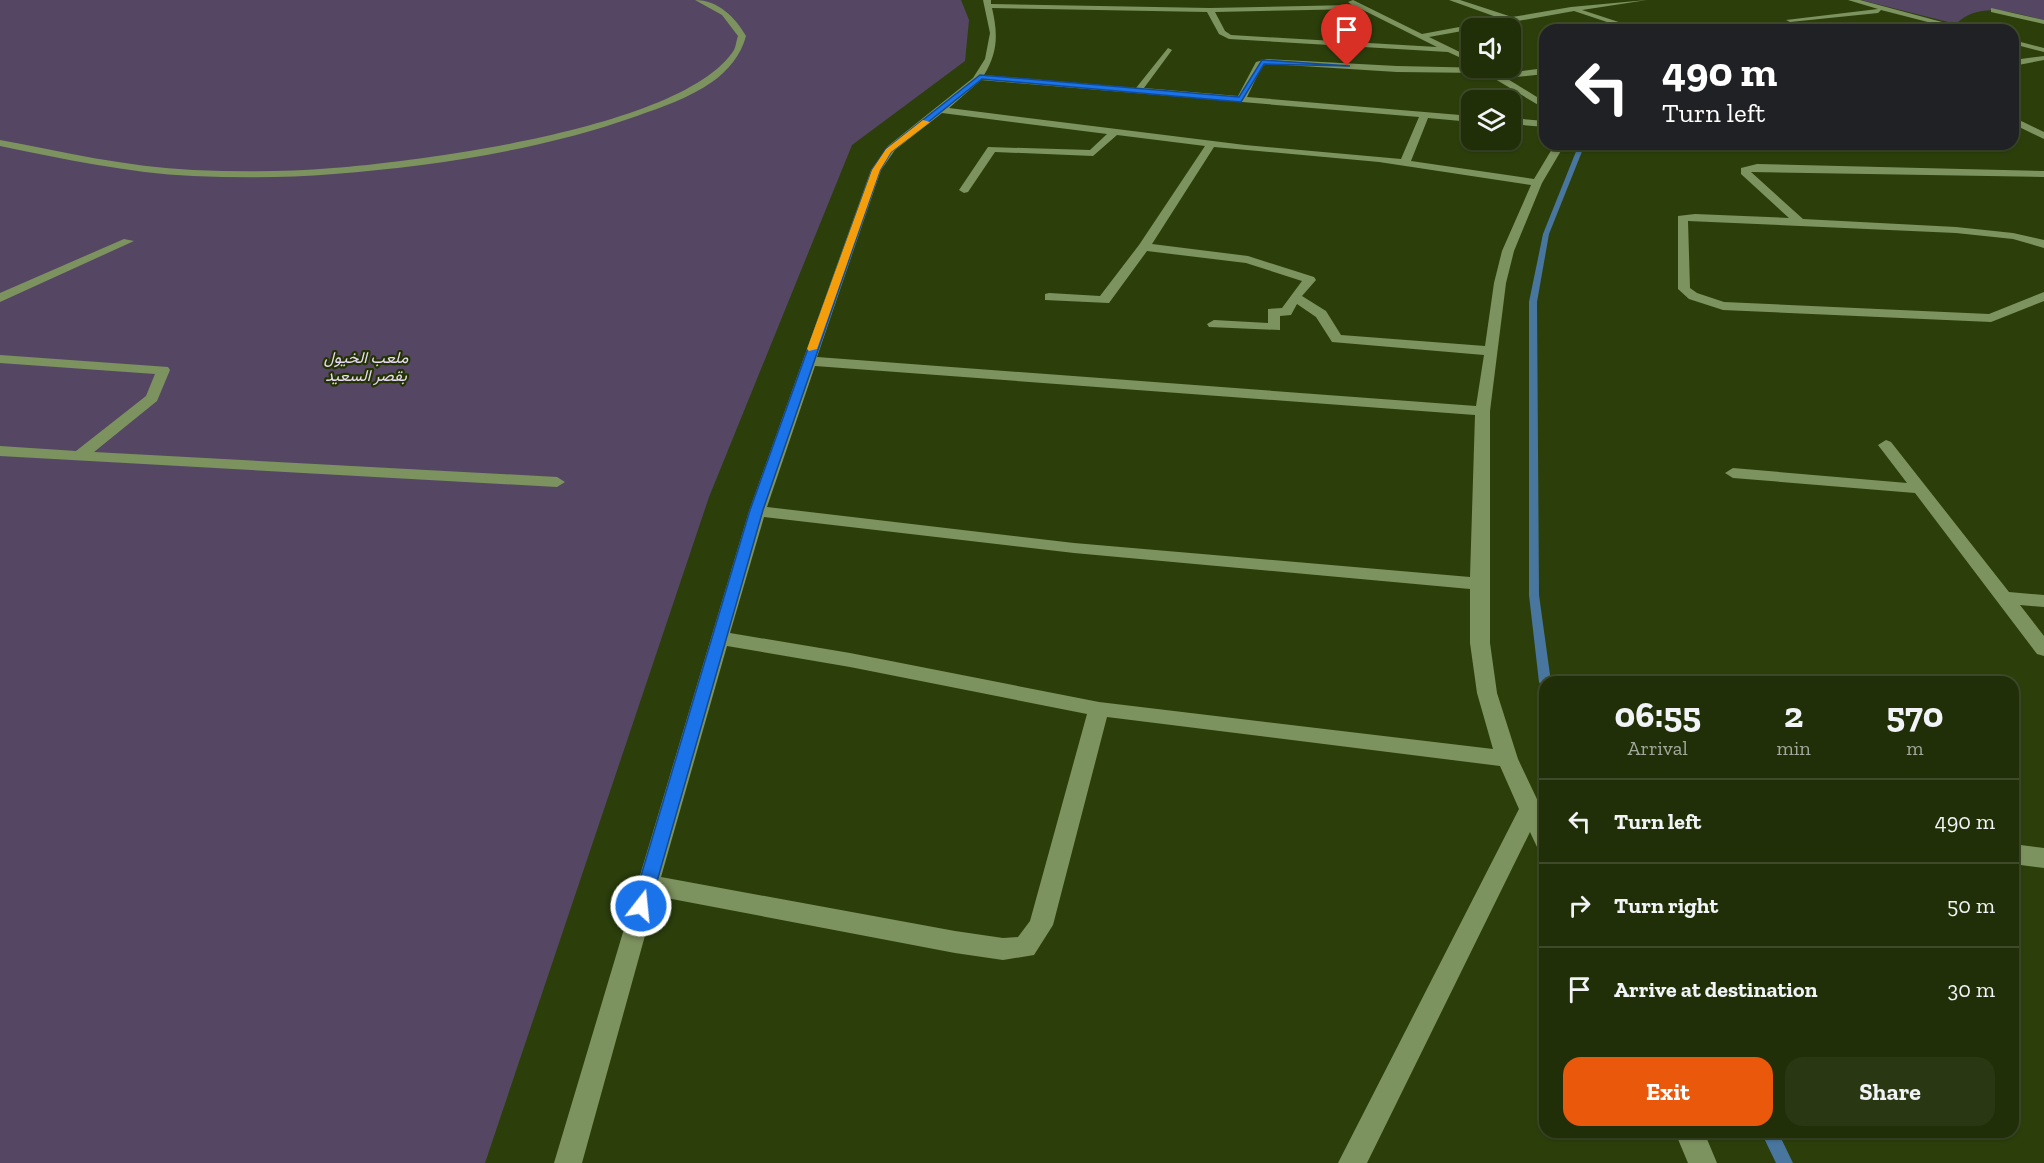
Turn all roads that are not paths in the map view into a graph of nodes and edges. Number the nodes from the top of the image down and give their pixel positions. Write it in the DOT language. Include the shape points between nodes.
graph roads {
  1 [pos="699,0"];
  2 [pos="1347,0"];
  3 [pos="1453,0"];
  4 [pos="1643,0"];
  5 [pos="1852,0"];
  6 [pos="988,3"];
  7 [pos="1361,7"];
  8 [pos="1210,9"];
  9 [pos="1571,9"];
  10 [pos="1890,10"];
  11 [pos="1994,10"];
  12 [pos="1505,18"];
  13 [pos="1521,18"];
  14 [pos="1790,20"];
  15 [pos="2044,22"];
  16 [pos="1620,24"];
  17 [pos="1945,24"];
  18 [pos="1461,29"];
  19 [pos="1422,36"];
  20 [pos="2019,44"];
  21 [pos="1168,50"];
  22 [pos="1451,50"];
  23 [pos="2044,50"];
  24 [pos="1461,55"];
  25 [pos="2044,58"];
  26 [pos="2019,62"];
  27 [pos="1461,69"];
  28 [pos="1539,72"];
  29 [pos="1521,74"];
  30 [pos="980,77"];
  31 [pos="1503,78"];
  32 [pos="1138,92"];
  33 [pos="1241,100"];
  34 [pos="1539,102"];
  35 [pos="943,110"];
  36 [pos="1425,115"];
  37 [pos="1461,117"];
  38 [pos="1521,122"];
  39 [pos="1539,123"];
  40 [pos="2019,123"];
  41 [pos="1115,131"];
  42 [pos="2044,136"];
  43 [pos="0,144"];
  44 [pos="1211,144"];
  45 [pos="1556,150"];
  46 [pos="1405,163"];
  47 [pos="2044,174"];
  48 [pos="1537,183"];
  49 [pos="964,190"];
  50 [pos="1800,222"];
  51 [pos="128,241"];
  52 [pos="2044,244"];
  53 [pos="1144,247"];
  54 [pos="2044,296"];
  55 [pos="1049,297"];
  56 [pos="1294,297"];
  57 [pos="0,298"];
  58 [pos="1214,324"];
  59 [pos="1491,351"];
  60 [pos="0,359"];
  61 [pos="808,361"];
  62 [pos="1483,411"];
  63 [pos="1886,445"];
  64 [pos="0,451"];
  65 [pos="79,456"];
  66 [pos="1733,473"];
  67 [pos="557,482"];
  68 [pos="1920,489"];
  69 [pos="757,510"];
  70 [pos="1479,584"];
  71 [pos="2004,597"];
  72 [pos="2044,601"];
  73 [pos="719,638"];
  74 [pos="2044,649"];
  75 [pos="1099,709"];
  76 [pos="1507,759"];
  77 [pos="1530,810"];
  78 [pos="1539,828"];
  79 [pos="2019,855"];
  80 [pos="2044,858"];
  81 [pos="647,884"];
  82 [pos="1692,1138"];
  83 [pos="568,1163"];
  84 [pos="1352,1163"];
  85 [pos="1703,1163"];
  1 -- 43 [label="street" via="734,20 742,36 736,54 716,74 686,93 637,113 502,149 344,170 250,174 172,172"];
  2 -- 7 [label="street"];
  3 -- 12 [label="street"];
  4 -- 9 [label="street"];
  5 -- 10 [label="street"];
  6 -- 8 [label="street"];
  6 -- 30 [label="street" via="993,24 991,56"];
  7 -- 8 [label="street"];
  7 -- 19 [label="street"];
  8 -- 22 [label="street" via="1229,37"];
  9 -- 13 [label="street"];
  9 -- 16 [label="street"];
  10 -- 14 [label="street"];
  10 -- 17 [label="street"];
  11 -- 15 [label="street"];
  18 -- 19 [label="street"];
  19 -- 22 [label="street"];
  20 -- 23 [label="street"];
  21 -- 32 [label="street"];
  22 -- 24 [label="street"];
  25 -- 26 [label="street"];
  27 -- 33 [label="street" via="1386,69 1267,61 1259,64"];
  28 -- 29 [label="street"];
  30 -- 32 [label="street"];
  30 -- 35 [label="street"];
  31 -- 34 [label="street"];
  32 -- 33 [label="street"];
  33 -- 36 [label="street"];
  35 -- 41 [label="street"];
  35 -- 61 [label="street" via="881,159"];
  36 -- 37 [label="street"];
  36 -- 46 [label="street"];
  38 -- 39 [label="street"];
  40 -- 42 [label="street"];
  41 -- 44 [label="street"];
  41 -- 49 [label="street" via="1093,153 992,149"];
  44 -- 46 [label="street"];
  44 -- 53 [label="street"];
  45 -- 48 [label="street"];
  46 -- 48 [label="street"];
  47 -- 50 [label="street" via="1757,167 1745,170"];
  48 -- 59 [label="street" via="1508,250"];
  50 -- 52 [label="street" via="1956,230 2013,236"];
  50 -- 54 [label="street" via="1682,218 1684,289 1707,302 1737,307 1990,318"];
  51 -- 57 [label="street"];
  53 -- 55 [label="street" via="1104,300"];
  53 -- 56 [label="street" via="1248,260 1310,280"];
  56 -- 58 [label="street" via="1286,312 1273,312 1275,327"];
  56 -- 59 [label="street" via="1321,314 1337,339"];
  59 -- 62 [label="street"];
  60 -- 65 [label="street" via="163,370 152,398"];
  61 -- 62 [label="street"];
  61 -- 69 [label="street"];
  62 -- 70 [label="street"];
  63 -- 68 [label="street"];
  64 -- 65 [label="street"];
  65 -- 67 [label="street"];
  66 -- 68 [label="street"];
  68 -- 71 [label="street"];
  69 -- 70 [label="street" via="1062,547"];
  69 -- 73 [label="street"];
  70 -- 76 [label="street" via="1480,643 1487,693"];
  71 -- 72 [label="street"];
  71 -- 74 [label="street"];
  73 -- 75 [label="street"];
  73 -- 81 [label="street"];
  75 -- 76 [label="street"];
  75 -- 81 [label="street" via="1041,925 1025,947 1004,949 955,942"];
  76 -- 77 [label="street"];
  77 -- 78 [label="street"];
  77 -- 84 [label="street"];
  79 -- 80 [label="street"];
  81 -- 83 [label="street"];
  82 -- 85 [label="street"];
}
